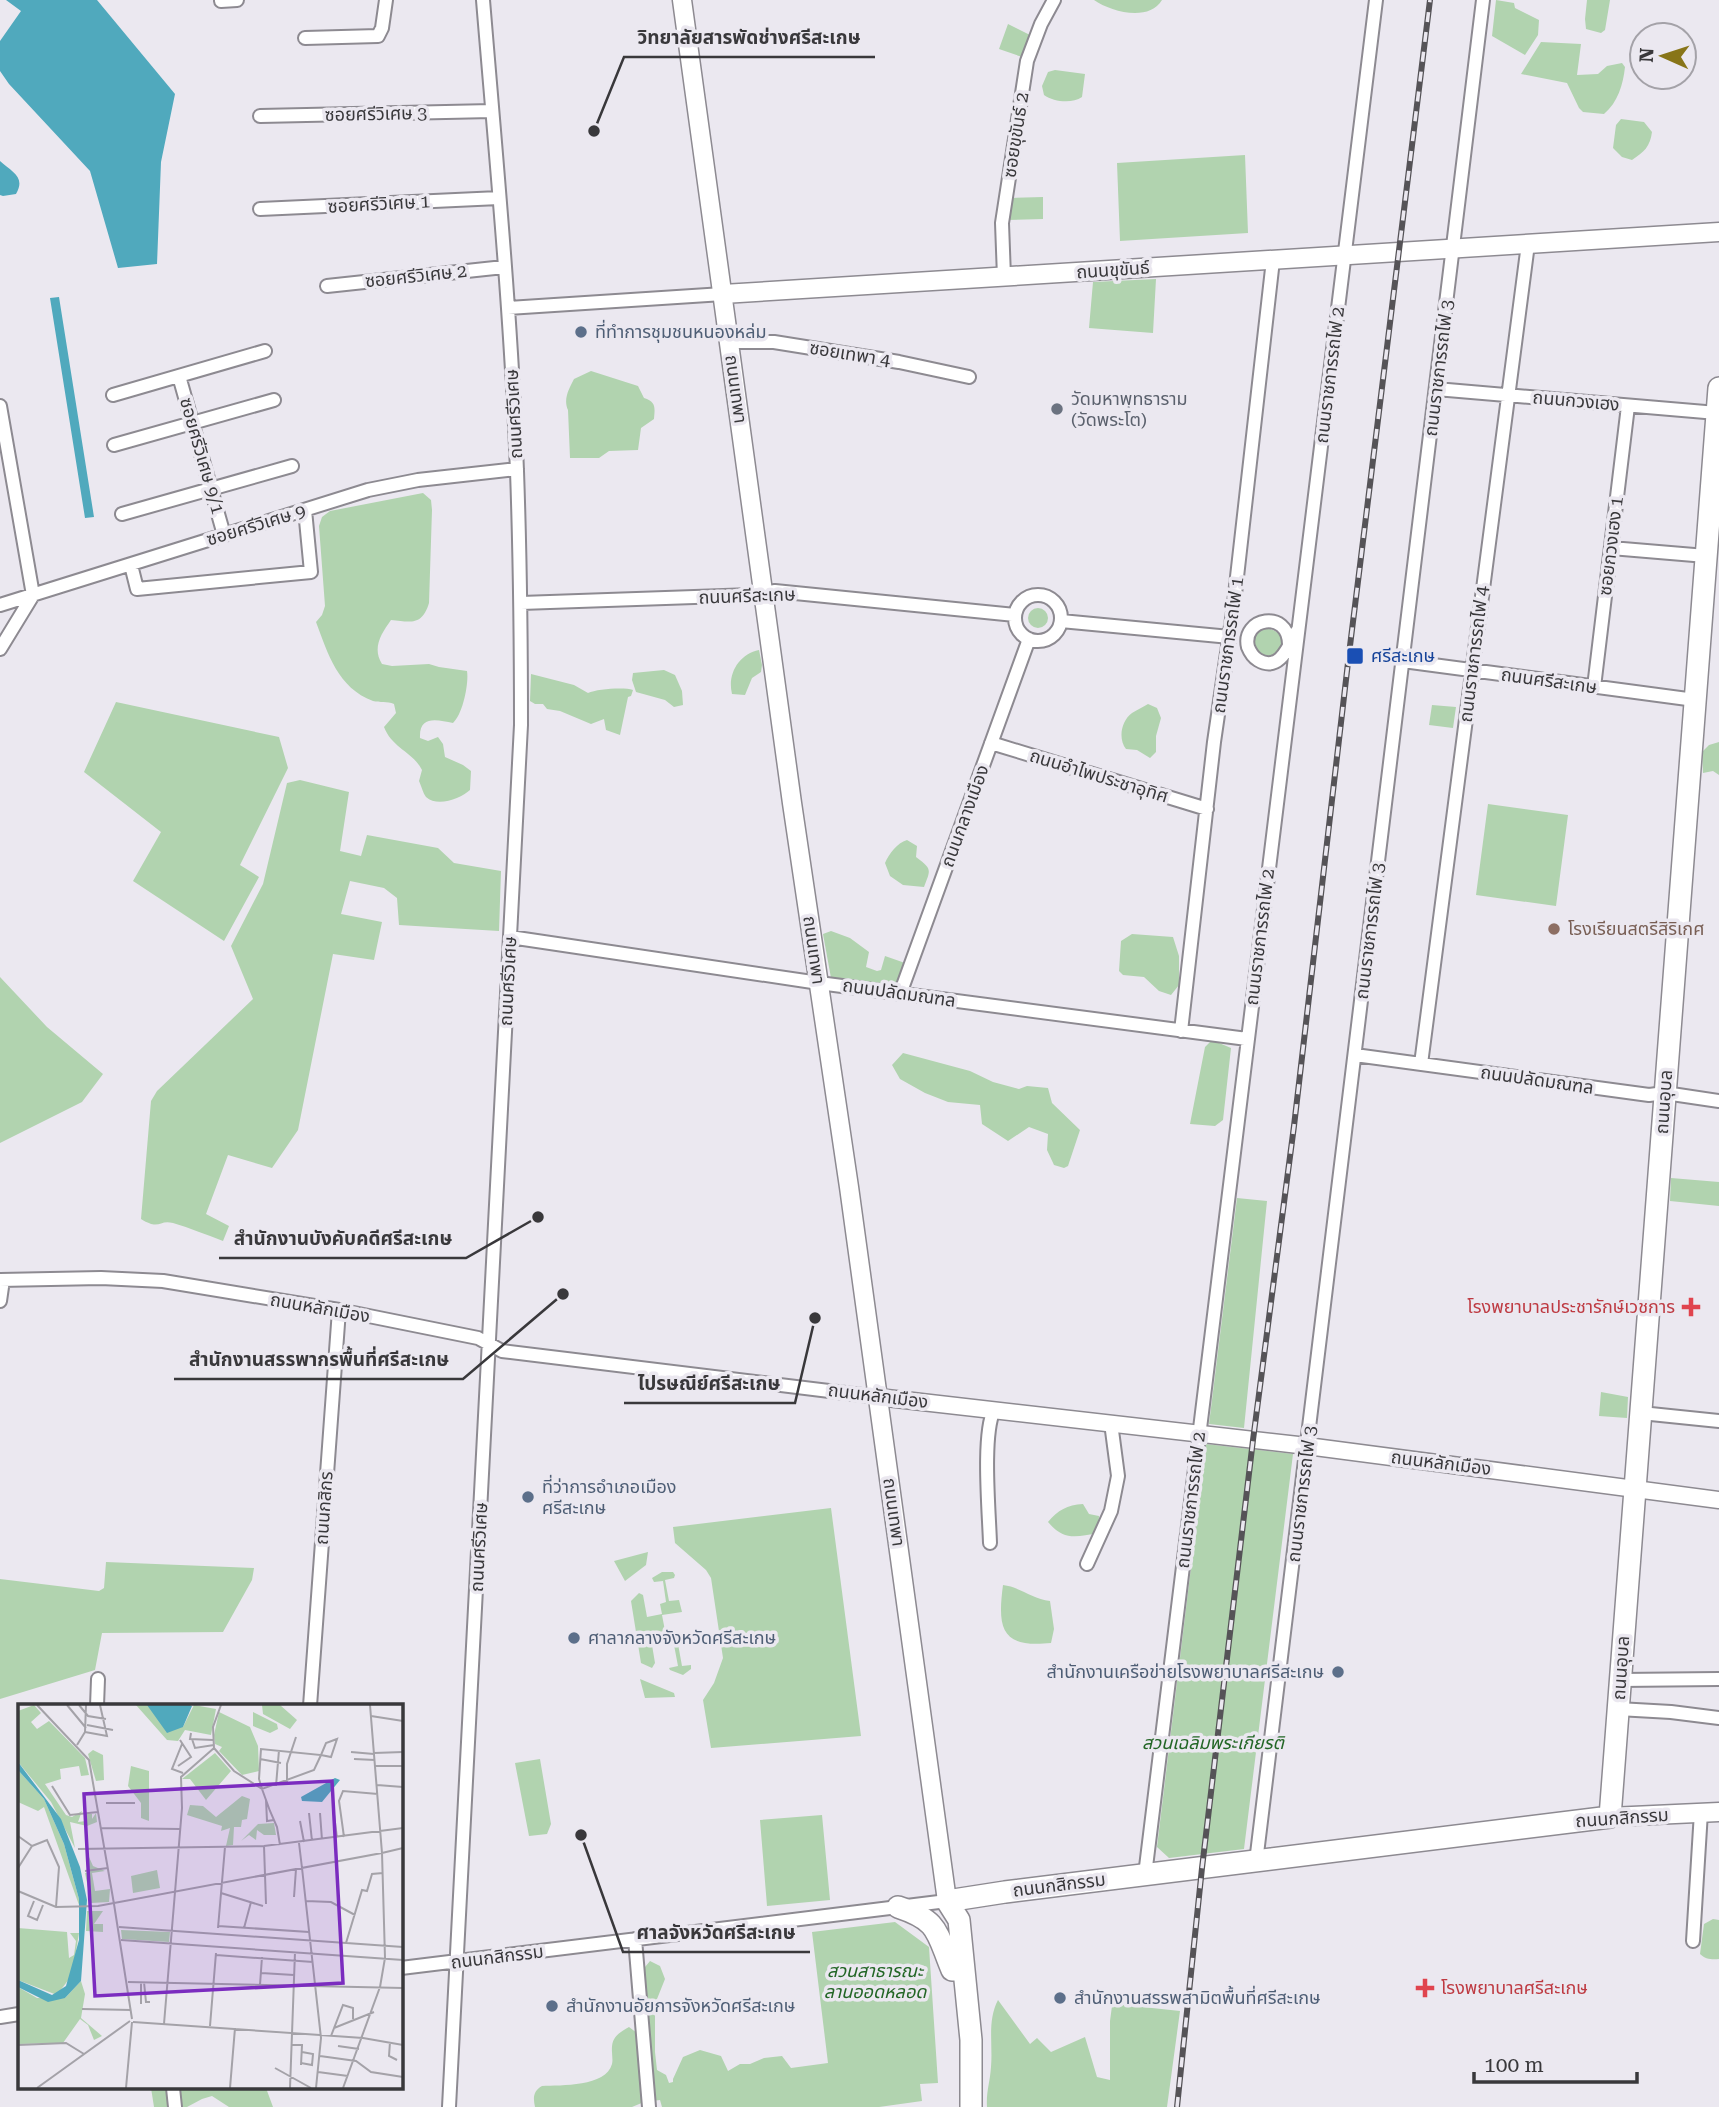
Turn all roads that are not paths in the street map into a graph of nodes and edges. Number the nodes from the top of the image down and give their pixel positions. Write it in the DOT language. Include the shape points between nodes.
graph roads {
  1 [pos="237,0"];
  2 [pos="386,0"];
  3 [pos="483,0"];
  4 [pos="682,0"];
  5 [pos="1054,0"];
  6 [pos="1376,0"];
  7 [pos="1483,0"];
  8 [pos="221,1"];
  9 [pos="305,38"];
  10 [pos="492,111"];
  11 [pos="260,116"];
  12 [pos="499,198"];
  13 [pos="260,209"];
  14 [pos="1719,232"];
  15 [pos="1528,244"];
  16 [pos="1454,249"];
  17 [pos="1343,256"];
  18 [pos="1273,260"];
  19 [pos="504,267"];
  20 [pos="1004,276"];
  21 [pos="327,286"];
  22 [pos="723,294"];
  23 [pos="508,307"];
  24 [pos="730,342"];
  25 [pos="265,351"];
  26 [pos="179,376"];
  27 [pos="969,377"];
  28 [pos="1719,388"];
  29 [pos="1436,389"];
  30 [pos="1508,395"];
  31 [pos="113,396"];
  32 [pos="274,400"];
  33 [pos="1628,405"];
  34 [pos="0,406"];
  35 [pos="1718,414"];
  36 [pos="192,423"];
  37 [pos="114,445"];
  38 [pos="292,466"];
  39 [pos="517,469"];
  40 [pos="6,476"];
  41 [pos="211,489"];
  42 [pos="305,510"];
  43 [pos="122,514"];
  44 [pos="225,536"];
  45 [pos="1611,548"];
  46 [pos="1706,556"];
  47 [pos="131,565"];
  48 [pos="765,593"];
  49 [pos="33,595"];
  50 [pos="521,603"];
  51 [pos="0,605"];
  52 [pos="1233,612"];
  53 [pos="1015,615"];
  54 [pos="1061,621"];
  55 [pos="1252,629"];
  56 [pos="1230,637"];
  57 [pos="1029,639"];
  58 [pos="1294,645"];
  59 [pos="0,649"];
  60 [pos="1250,651"];
  61 [pos="1227,660"];
  62 [pos="1403,661"];
  63 [pos="1275,662"];
  64 [pos="1472,670"];
  65 [pos="1293,679"];
  66 [pos="1594,687"];
  67 [pos="1695,700"];
  68 [pos="991,743"];
  69 [pos="1207,809"];
  70 [pos="510,937"];
  71 [pos="819,983"];
  72 [pos="900,993"];
  73 [pos="1181,1031"];
  74 [pos="1247,1039"];
  75 [pos="1355,1055"];
  76 [pos="1421,1064"];
  77 [pos="1665,1093"];
  78 [pos="1719,1101"];
  79 [pos="1,1280"];
  80 [pos="0,1301"];
  81 [pos="339,1310"];
  82 [pos="489,1345"];
  83 [pos="878,1396"];
  84 [pos="994,1410"];
  85 [pos="1641,1413"];
  86 [pos="1719,1422"];
  87 [pos="1111,1423"];
  88 [pos="1199,1433"];
  89 [pos="1307,1446"];
  90 [pos="1635,1489"];
  91 [pos="1719,1500"];
  92 [pos="990,1543"];
  93 [pos="1087,1564"];
  94 [pos="98,1679"];
  95 [pos="1719,1679"];
  96 [pos="1620,1681"];
  97 [pos="97,1704"];
  98 [pos="310,1704"];
  99 [pos="1618,1709"];
  100 [pos="1719,1718"];
  101 [pos="1710,1812"];
  102 [pos="1610,1817"];
  103 [pos="1256,1861"];
  104 [pos="1145,1875"];
  105 [pos="1005,1892"];
  106 [pos="947,1901"];
  107 [pos="898,1907"];
  108 [pos="635,1939"];
  109 [pos="1693,1941"];
  110 [pos="457,1962"];
  111 [pos="402,1968"];
  112 [pos="959,1969"];
  113 [pos="18,2014"];
  114 [pos="0,2017"];
  115 [pos="965,2097"];
  116 [pos="449,2107"];
  117 [pos="649,2107"];
  1 -- 8 [label="street"];
  2 -- 9 [label="street" via="378,36"];
  3 -- 10 [label="street, ถนนศรีวิเศษ"];
  4 -- 22 [label="main road, ถนนเทพา"];
  5 -- 20 [label="street, ซอยขุขันธ์ 2" via="1027,61 1002,223"];
  6 -- 17 [label="street, ถนนราชการรถไฟ 2"];
  7 -- 16 [label="street, ถนนราชการรถไฟ 3"];
  10 -- 11 [label="street, ซอยศรีวิเศษ 3"];
  10 -- 12 [label="street, ถนนศรีวิเศษ"];
  12 -- 13 [label="street, ซอยศรีวิเศษ 1"];
  12 -- 19 [label="street, ถนนศรีวิเศษ"];
  14 -- 15 [label="main road, ถนนขุขันธ์"];
  15 -- 16 [label="main road, ถนนขุขันธ์"];
  15 -- 30 [label="street, ถนนราชการรถไฟ 4"];
  16 -- 17 [label="main road, ถนนขุขันธ์"];
  16 -- 29 [label="street, ถนนราชการรถไฟ 3"];
  17 -- 18 [label="main road, ถนนขุขันธ์"];
  17 -- 58 [label="street, ถนนราชการรถไฟ 2" via="1300,627"];
  18 -- 20 [label="main road, ถนนขุขันธ์"];
  18 -- 52 [label="street, ถนนราชการรถไฟ 1"];
  19 -- 21 [label="street, ซอยศรีวิเศษ 2"];
  19 -- 23 [label="street, ถนนศรีวิเศษ"];
  20 -- 22 [label="main road, ถนนขุขันธ์"];
  22 -- 23 [label="street, ถนนขุขันธ์"];
  22 -- 24 [label="main road, ถนนเทพา"];
  23 -- 39 [label="street, ถนนศรีวิเศษ"];
  24 -- 27 [label="street, ซอยเทพา 4" via="774,342"];
  24 -- 48 [label="main road, ถนนเทพา"];
  25 -- 26 [label="street"];
  26 -- 31 [label="street"];
  26 -- 36 [label="street, ซอยศรีวิเศษ 9/1"];
  28 -- 35 [label="main road, ถนนอุบล"];
  29 -- 30 [label="street, ถนนกวงเฮง"];
  29 -- 62 [label="street, ถนนราชการรถไฟ 3"];
  30 -- 33 [label="street, ถนนกวงเฮง"];
  30 -- 64 [label="street, ถนนราชการรถไฟ 4"];
  32 -- 36 [label="street"];
  33 -- 35 [label="street, ถนนกวงเฮง"];
  33 -- 45 [label="street, ซอยกวงเฮง 1"];
  34 -- 40 [label="street"];
  35 -- 46 [label="main road, ถนนอุบล"];
  36 -- 37 [label="street"];
  36 -- 41 [label="street, ซอยศรีวิเศษ 9/1"];
  38 -- 41 [label="street"];
  39 -- 42 [label="street, ซอยศรีวิเศษ 9" via="418,480"];
  39 -- 50 [label="street, ถนนศรีวิเศษ"];
  40 -- 49 [label="street"];
  41 -- 43 [label="street"];
  41 -- 44 [label="street, ซอยศรีวิเศษ 9/1"];
  42 -- 44 [label="street, ซอยศรีวิเศษ 9"];
  42 -- 47 [label="street" via="311,572 137,589"];
  44 -- 47 [label="street, ซอยศรีวิเศษ 9"];
  45 -- 46 [label="street"];
  45 -- 66 [label="street, ซอยกวงเฮง 1"];
  46 -- 67 [label="main road, ถนนอุบล"];
  47 -- 49 [label="street, ซอยศรีวิเศษ 9"];
  48 -- 50 [label="street, ถนนศรีสะเกษ"];
  48 -- 53 [label="street, ถนนศรีสะเกษ"];
  48 -- 71 [label="main road, ถนนเทพา"];
  49 -- 51 [label="street, ซอยศรีวิเศษ 9"];
  49 -- 59 [label="street"];
  50 -- 70 [label="street, ถนนศรีวิเศษ" via="521,725"];
  52 -- 55 [label="street"];
  52 -- 56 [label="street, ถนนราชการรถไฟ 1"];
  53 -- 54 [label="street" via="1027,597 1037,594 1054,600"];
  53 -- 57 [label="street" via="1018,629"];
  54 -- 56 [label="street"];
  54 -- 57 [label="street" via="1050,638"];
  55 -- 58 [label="street" via="1261,622 1279,624"];
  55 -- 60 [label="street"];
  56 -- 61 [label="street, ถนนราชการรถไฟ 1"];
  57 -- 68 [label="street, ถนนกลางเมือง"];
  58 -- 63 [label="street"];
  58 -- 65 [label="street, ถนนราชการรถไฟ 2"];
  60 -- 61 [label="street"];
  60 -- 63 [label="street" via="1258,660"];
  61 -- 69 [label="street, ถนนราชการรถไฟ 1"];
  62 -- 64 [label="street, ถนนศรีสะเกษ"];
  62 -- 75 [label="street, ถนนราชการรถไฟ 3"];
  63 -- 65 [label="street"];
  64 -- 66 [label="street, ถนนศรีสะเกษ"];
  64 -- 76 [label="street, ถนนราชการรถไฟ 4"];
  65 -- 74 [label="street, ถนนราชการรถไฟ 2"];
  66 -- 67 [label="street, ถนนศรีสะเกษ"];
  67 -- 77 [label="main road, ถนนอุบล"];
  68 -- 69 [label="street, ถนนอำไพประชาอุทิศ"];
  68 -- 72 [label="street, ถนนกลางเมือง"];
  69 -- 73 [label="street, ถนนราชการรถไฟ 1"];
  70 -- 71 [label="street, ถนนปลัดมณฑล"];
  70 -- 82 [label="street, ถนนศรีวิเศษ"];
  71 -- 72 [label="street, ถนนปลัดมณฑล"];
  71 -- 83 [label="main road, ถนนเทพา"];
  72 -- 73 [label="street, ถนนปลัดมณฑล"];
  73 -- 74 [label="street, ถนนปลัดมณฑล"];
  74 -- 88 [label="street, ถนนราชการรถไฟ 2"];
  75 -- 76 [label="street, ถนนปลัดมณฑล"];
  75 -- 89 [label="street, ถนนราชการรถไฟ 3"];
  76 -- 77 [label="street, ถนนปลัดมณฑล" via="1648,1095"];
  77 -- 78 [label="street, ถนนปลัดมณฑล"];
  77 -- 85 [label="main road, ถนนอุบล"];
  79 -- 80 [label="street"];
  79 -- 81 [label="street, ถนนหลักเมือง" via="163,1281"];
  81 -- 82 [label="street, ถนนหลักเมือง" via="478,1338"];
  81 -- 98 [label="street, ถนนกสิกร"];
  82 -- 83 [label="street, ถนนหลักเมือง" via="502,1351"];
  82 -- 110 [label="street, ถนนศรีวิเศษ"];
  83 -- 84 [label="street, ถนนหลักเมือง"];
  83 -- 106 [label="main road, ถนนเทพา"];
  84 -- 87 [label="street, ถนนหลักเมือง"];
  84 -- 92 [label="street" via="988,1453"];
  85 -- 86 [label="street"];
  85 -- 90 [label="main road, ถนนอุบล"];
  87 -- 88 [label="street, ถนนหลักเมือง"];
  87 -- 93 [label="street" via="1118,1476 1111,1511"];
  88 -- 89 [label="street, ถนนหลักเมือง"];
  88 -- 104 [label="street, ถนนราชการรถไฟ 2"];
  89 -- 90 [label="street, ถนนหลักเมือง"];
  89 -- 103 [label="street, ถนนราชการรถไฟ 3"];
  90 -- 91 [label="street, ถนนหลักเมือง"];
  90 -- 96 [label="main road, ถนนอุบล"];
  94 -- 97 [label="street"];
  95 -- 96 [label="street"];
  96 -- 99 [label="main road, ถนนอุบล"];
  99 -- 100 [label="street"];
  99 -- 102 [label="main road, ถนนอุบล"];
  101 -- 102 [label="main road, ถนนกสิกรรม"];
  101 -- 109 [label="street"];
  102 -- 103 [label="main road, ถนนกสิกรรม"];
  103 -- 104 [label="main road, ถนนกสิกรรม"];
  104 -- 105 [label="main road, ถนนกสิกรรม"];
  105 -- 106 [label="main road, ถนนกสิกรรม"];
  105 -- 112 [label="main road" via="979,1909 972,1920"];
  106 -- 107 [label="street, ถนนกสิกรรม"];
  106 -- 112 [label="main road" via="946,1921"];
  107 -- 108 [label="street, ถนนกสิกรรม"];
  107 -- 112 [label="main road" via="919,1914 935,1927"];
  108 -- 110 [label="street, ถนนกสิกรรม"];
  108 -- 117 [label="street"];
  110 -- 111 [label="street, ถนนกสิกรรม"];
  110 -- 116 [label="street, ถนนศรีวิเศษ"];
  112 -- 115 [label="main road"];
  113 -- 114 [label="street"];
}
